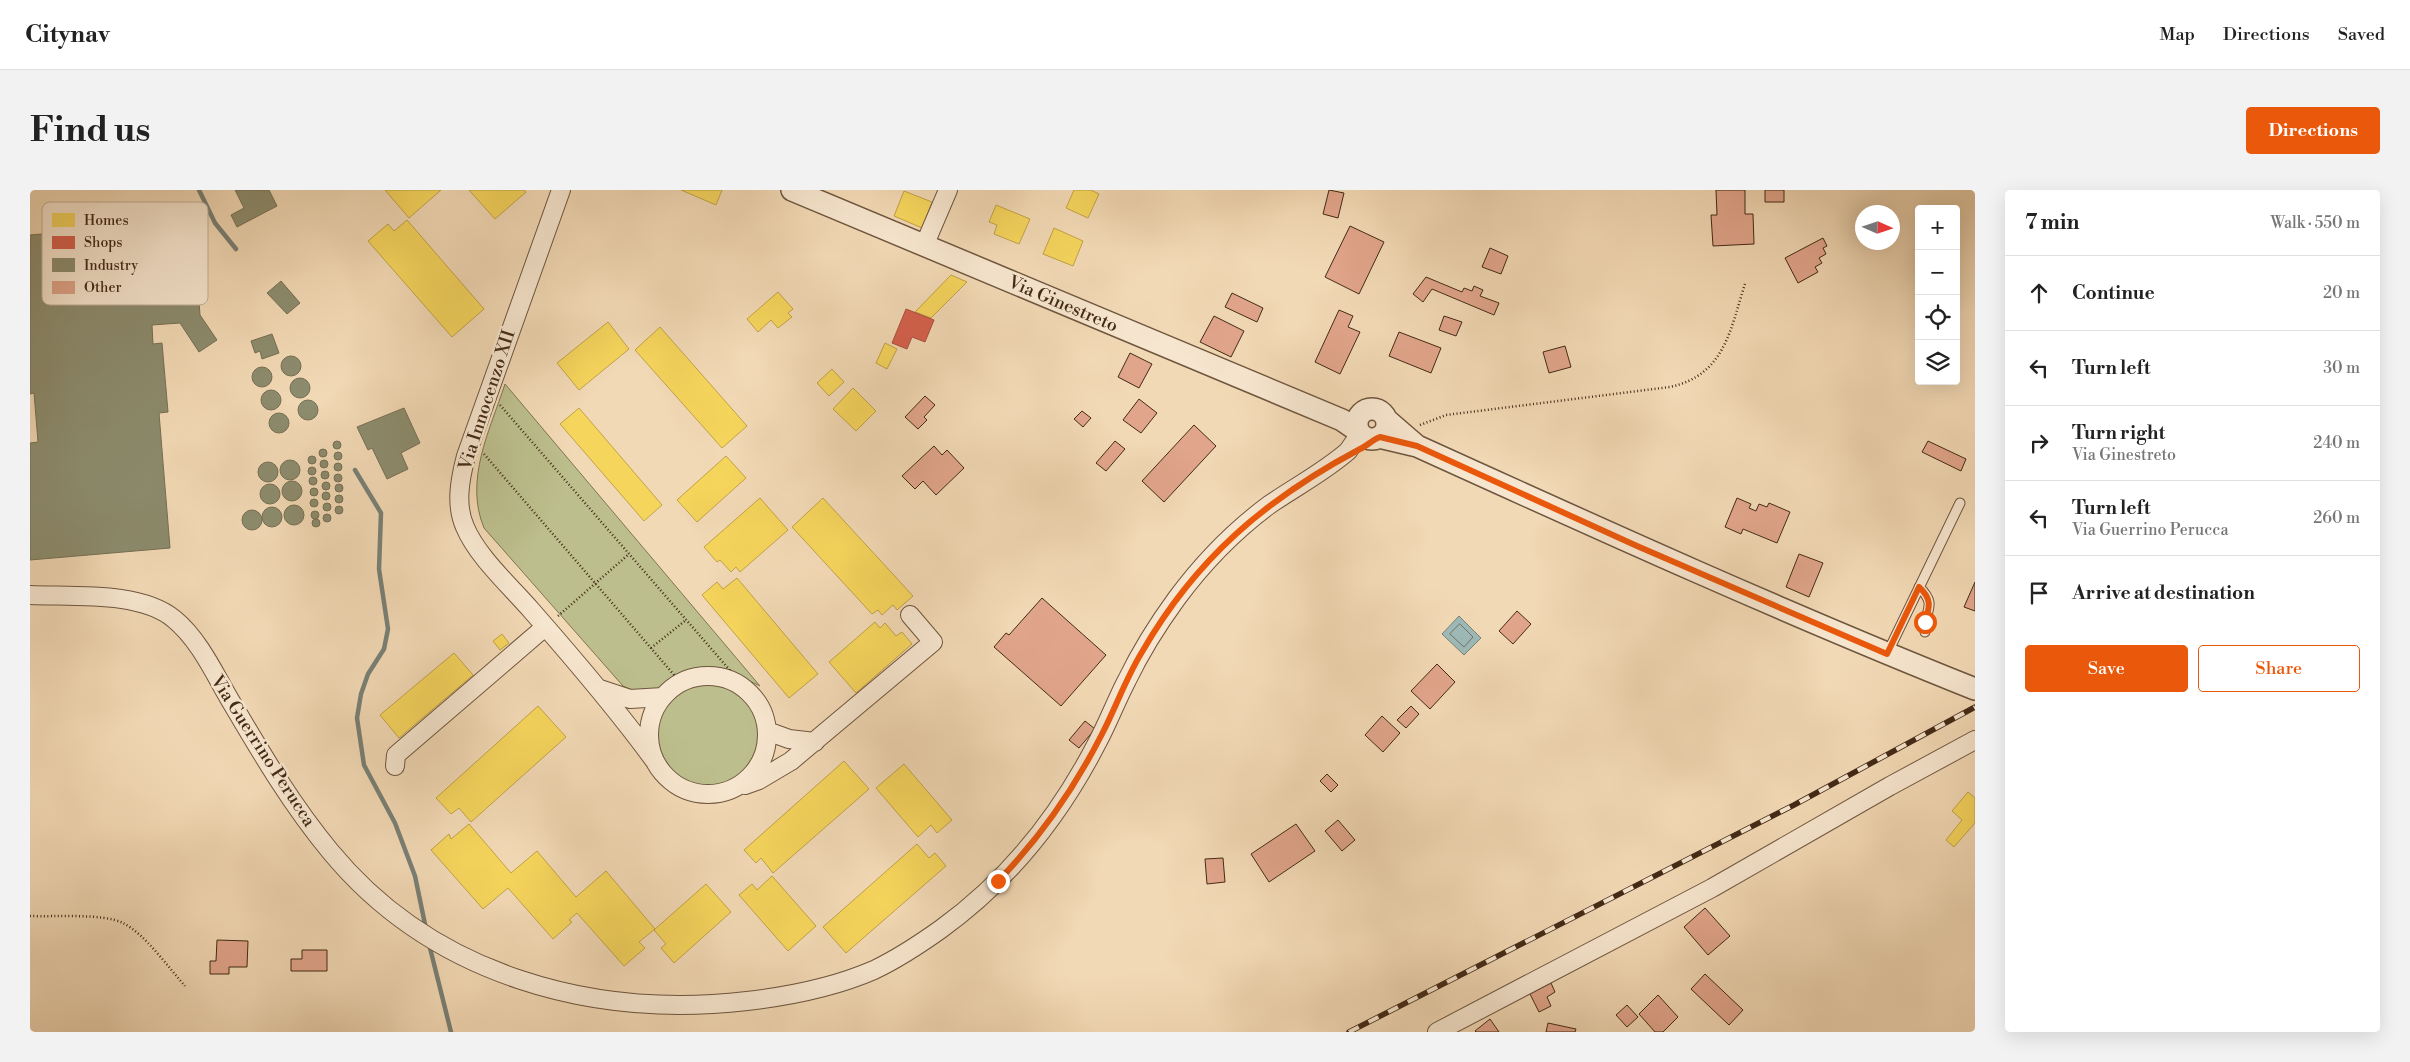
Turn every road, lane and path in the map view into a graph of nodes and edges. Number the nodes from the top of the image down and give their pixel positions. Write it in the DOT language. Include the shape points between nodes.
graph roads {
  1 [pos="561,190"];
  2 [pos="792,190"];
  3 [pos="948,190"];
  4 [pos="924,246"];
  5 [pos="1745,284"];
  6 [pos="488,391"];
  7 [pos="1372,428"];
  8 [pos="1411,441"];
  9 [pos="486,455"];
  10 [pos="1960,503"];
  11 [pos="629,554"];
  12 [pos="595,584"];
  13 [pos="1919,587"];
  14 [pos="30,595"];
  15 [pos="910,615"];
  16 [pos="686,620"];
  17 [pos="545,627"];
  18 [pos="1925,632"];
  19 [pos="651,648"];
  20 [pos="1887,654"];
  21 [pos="681,683"];
  22 [pos="600,689"];
  23 [pos="1975,689"];
  24 [pos="746,690"];
  25 [pos="663,697"];
  26 [pos="767,730"];
  27 [pos="1975,740"];
  28 [pos="815,742"];
  29 [pos="654,760"];
  30 [pos="395,766"];
  31 [pos="735,788"];
  32 [pos="30,916"];
  33 [pos="185,986"];
  34 [pos="1437,1032"];
  1 -- 6 [label="street, Via Innocenzo XII"];
  2 -- 4 [label="street, Via Ginestreto"];
  3 -- 4 [label="street"];
  4 -- 7 [label="street, Via Ginestreto" via="1334,418"];
  5 -- 8 [label="path" via="1722,349 1708,369 1688,382 1446,416 1424,423"];
  6 -- 11 [label="path"];
  6 -- 17 [label="street, Via Innocenzo XII" via="463,468 462,521 488,561"];
  7 -- 8 [label="street, Via Ginestreto"];
  7 -- 14 [label="street, Via Guerrino Perucca" via="1361,449 1338,460 1250,520 1186,586 1140,654 1104,731 1070,791 1041,834 998,881 930,936 876,969 822,987 758,1000 705,1005 643,1005 594,999 528,983 484,966 435,941 372,895 327,848 281,786 202,654 175,619 160,609 122,599"];
  8 -- 20 [label="street, Via Ginestreto" via="1637,546"];
  9 -- 12 [label="path"];
  10 -- 13 [label="lane"];
  11 -- 12 [label="path"];
  11 -- 16 [label="path"];
  12 -- 17 [label="path"];
  12 -- 19 [label="path"];
  13 -- 18 [label="lane" via="1926,593 1930,604"];
  13 -- 20 [label="lane"];
  15 -- 28 [label="street, Via Innocenzo XII" via="933,642"];
  16 -- 19 [label="path"];
  16 -- 24 [label="path"];
  17 -- 22 [label="street, Via Innocenzo XII"];
  17 -- 30 [label="street" via="396,755"];
  19 -- 21 [label="path"];
  20 -- 23 [label="street, Via Ginestreto"];
  21 -- 24 [label="street, Via Innocenzo XII" via="713,676 731,680"];
  21 -- 25 [label="street, Via Innocenzo XII"];
  22 -- 25 [label="street, Via Innocenzo XII" via="630,699"];
  22 -- 29 [label="street, Via Innocenzo XII"];
  24 -- 26 [label="street, Via Innocenzo XII" via="760,708"];
  25 -- 29 [label="street, Via Innocenzo XII" via="654,711 650,727"];
  26 -- 28 [label="street" via="790,739"];
  26 -- 31 [label="street, Via Innocenzo XII" via="766,748 760,764"];
  27 -- 34 [label="street" via="1712,888"];
  28 -- 31 [label="street, Via Innocenzo XII" via="769,775"];
  29 -- 31 [label="street, Via Innocenzo XII" via="678,786 695,793 713,794"];
  32 -- 33 [label="path" via="100,918 123,922 142,938"];
}
